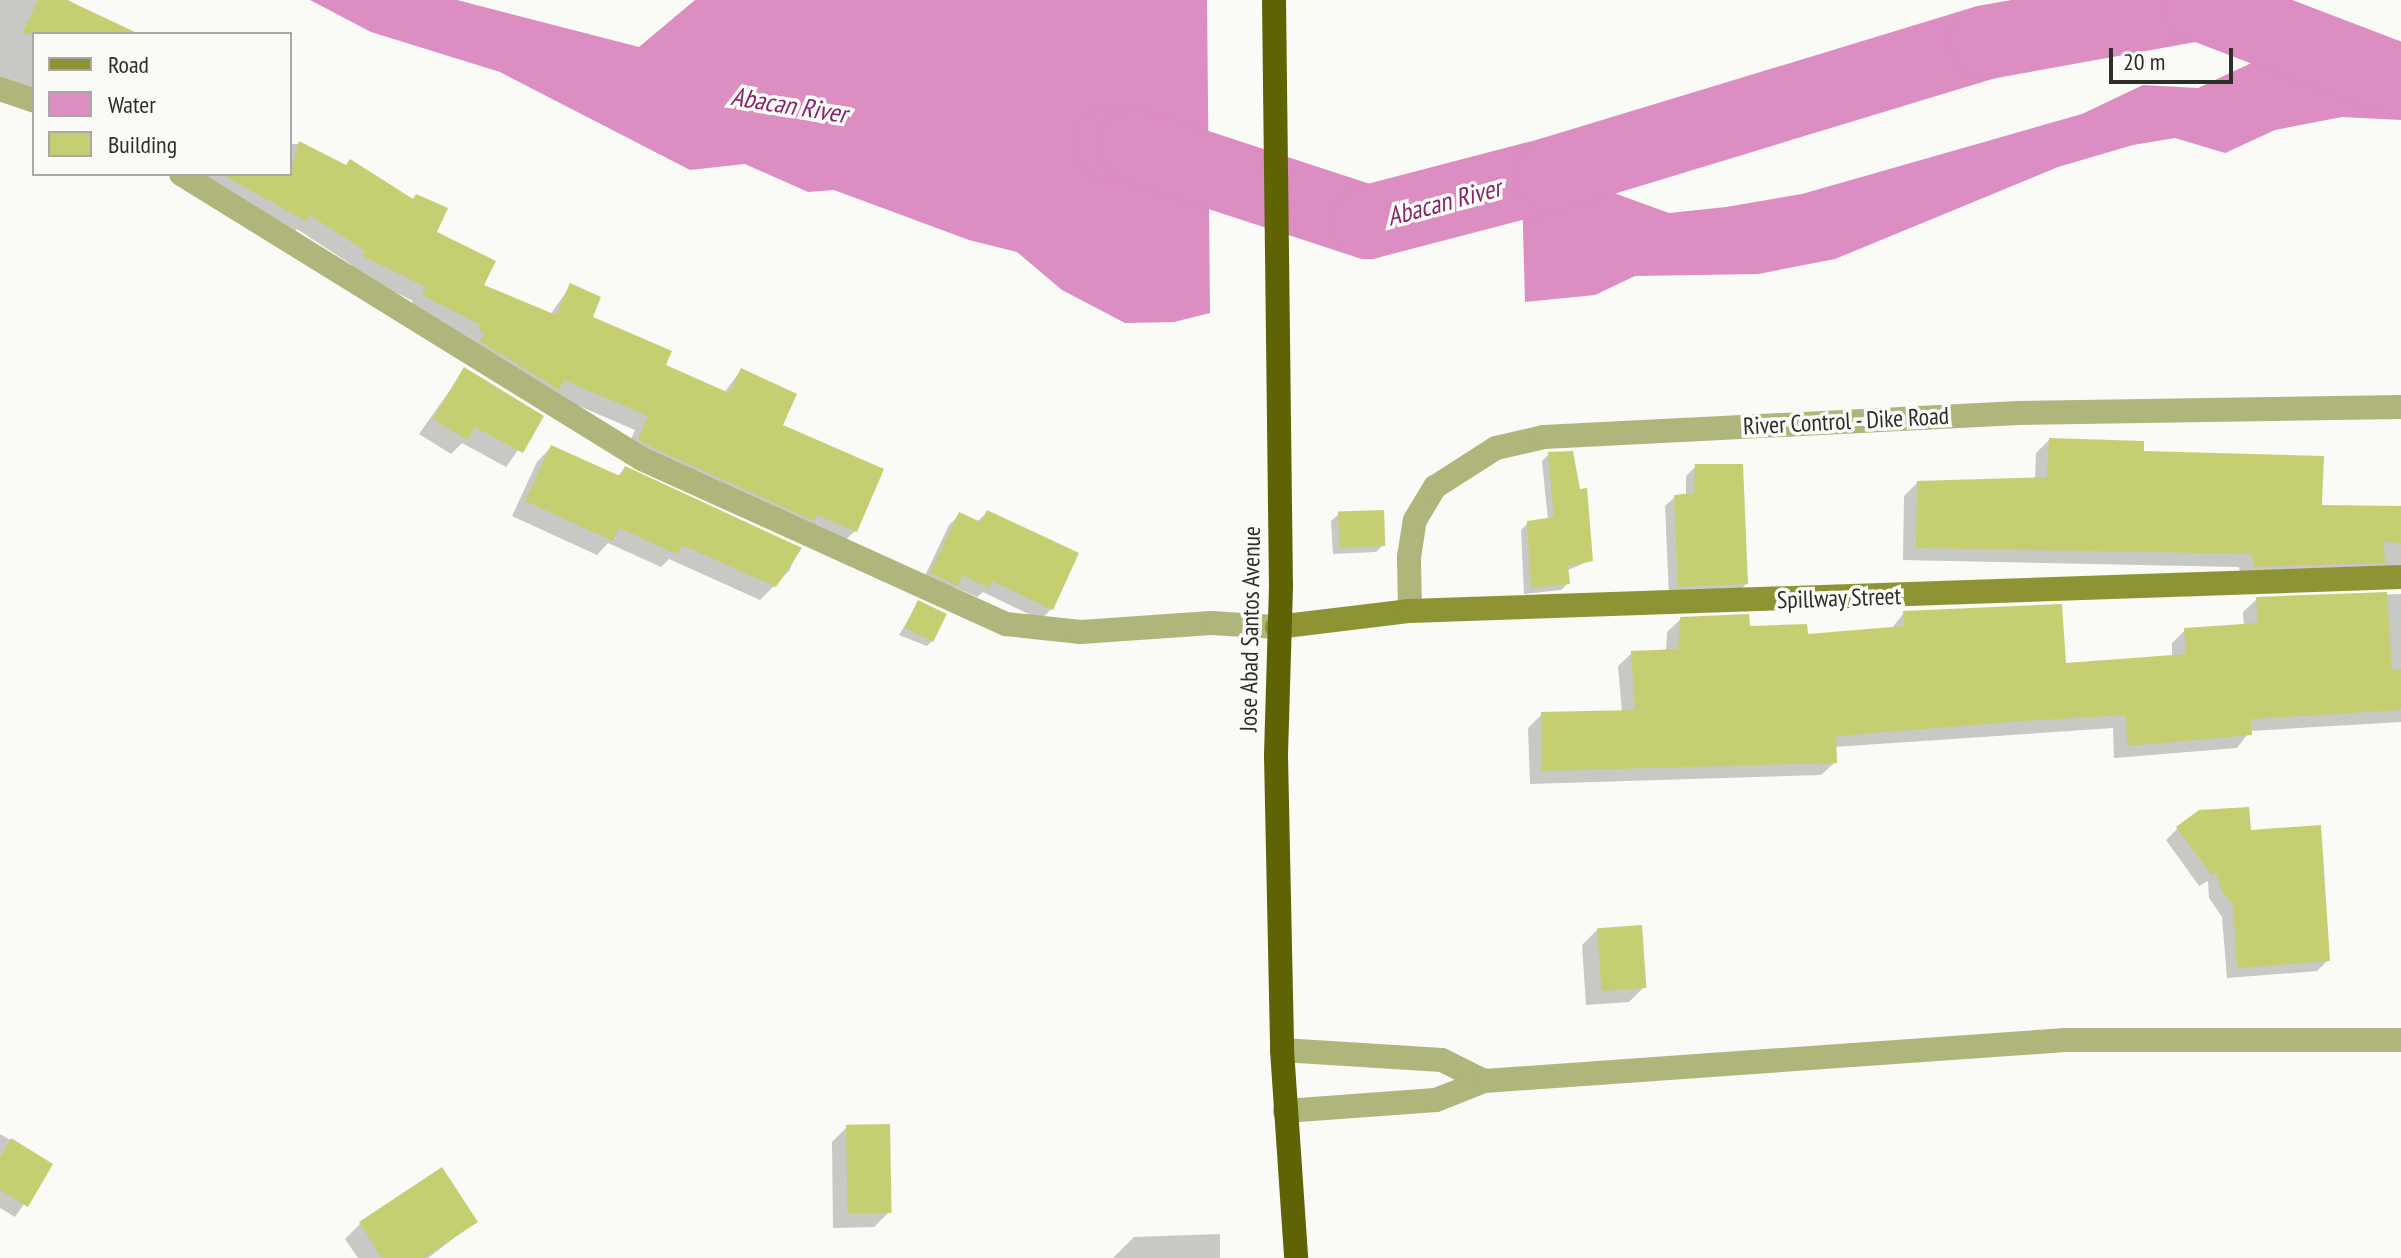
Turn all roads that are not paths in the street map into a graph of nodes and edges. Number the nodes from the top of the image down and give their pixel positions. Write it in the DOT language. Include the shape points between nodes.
graph roads {
  1 [pos="1274,0"];
  2 [pos="0,89"];
  3 [pos="32,100"];
  4 [pos="184,176"];
  5 [pos="2401,407"];
  6 [pos="2401,577"];
  7 [pos="1410,611"];
  8 [pos="1277,627"];
  9 [pos="2401,1040"];
  10 [pos="1282,1050"];
  11 [pos="1484,1081"];
  12 [pos="1285,1111"];
  13 [pos="1296,1258"];
  1 -- 8 [label="highway, Jose Abad Santos Avenue" via="1281,586"];
  2 -- 3 [label="street"];
  4 -- 8 [label="street" via="642,459 1006,624 1081,632 1211,623"];
  5 -- 7 [label="street, River Control - Dike Road" via="2018,413 1544,437 1496,448 1435,487 1415,520"];
  6 -- 7 [label="street, Spillway Street"];
  7 -- 8 [label="street, Spillway Street"];
  8 -- 10 [label="highway, Jose Abad Santos Avenue"];
  9 -- 11 [label="street" via="2066,1040"];
  10 -- 11 [label="street" via="1442,1060"];
  10 -- 12 [label="highway, Jose Abad Santos Avenue"];
  11 -- 12 [label="street" via="1436,1100"];
  12 -- 13 [label="highway, Jose Abad Santos Avenue"];
}
